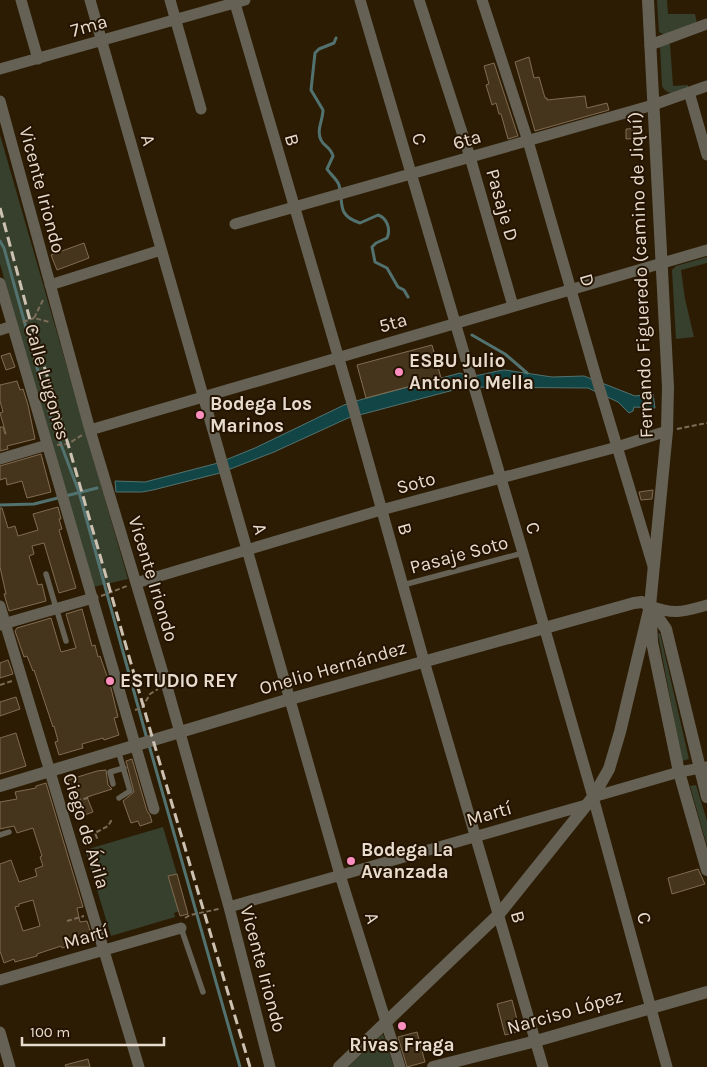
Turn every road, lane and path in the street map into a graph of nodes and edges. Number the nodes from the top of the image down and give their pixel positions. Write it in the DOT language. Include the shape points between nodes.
graph roads {
  1 [pos="21,0"];
  2 [pos="90,0"];
  3 [pos="170,0"];
  4 [pos="360,0"];
  5 [pos="419,0"];
  6 [pos="482,0"];
  7 [pos="648,0"];
  8 [pos="238,1"];
  9 [pos="176,20"];
  10 [pos="707,24"];
  11 [pos="102,40"];
  12 [pos="650,45"];
  13 [pos="38,59"];
  14 [pos="0,70"];
  15 [pos="707,86"];
  16 [pos="689,92"];
  17 [pos="0,101"];
  18 [pos="653,105"];
  19 [pos="201,109"];
  20 [pos="528,141"];
  21 [pos="707,155"];
  22 [pos="470,157"];
  23 [pos="411,174"];
  24 [pos="294,207"];
  25 [pos="235,224"];
  26 [pos="161,250"];
  27 [pos="707,250"];
  28 [pos="661,263"];
  29 [pos="0,284"];
  30 [pos="50,285"];
  31 [pos="572,290"];
  32 [pos="513,306"];
  33 [pos="34,318"];
  34 [pos="26,321"];
  35 [pos="454,323"];
  36 [pos="61,325"];
  37 [pos="12,326"];
  38 [pos="0,330"];
  39 [pos="338,357"];
  40 [pos="203,396"];
  41 [pos="707,423"];
  42 [pos="90,430"];
  43 [pos="667,431"];
  44 [pos="47,445"];
  45 [pos="62,445"];
  46 [pos="617,447"];
  47 [pos="0,459"];
  48 [pos="500,479"];
  49 [pos="381,510"];
  50 [pos="247,549"];
  51 [pos="522,553"];
  52 [pos="654,571"];
  53 [pos="46,574"];
  54 [pos="136,582"];
  55 [pos="403,585"];
  56 [pos="98,596"];
  57 [pos="707,605"];
  58 [pos="0,606"];
  59 [pos="650,606"];
  60 [pos="56,608"];
  61 [pos="678,613"];
  62 [pos="3,624"];
  63 [pos="543,628"];
  64 [pos="666,629"];
  65 [pos="66,641"];
  66 [pos="647,643"];
  67 [pos="424,661"];
  68 [pos="21,678"];
  69 [pos="166,684"];
  70 [pos="0,685"];
  71 [pos="290,699"];
  72 [pos="136,710"];
  73 [pos="180,733"];
  74 [pos="142,743"];
  75 [pos="118,750"];
  76 [pos="703,767"];
  77 [pos="124,768"];
  78 [pos="50,771"];
  79 [pos="679,772"];
  80 [pos="113,784"];
  81 [pos="0,786"];
  82 [pos="91,797"];
  83 [pos="707,797"];
  84 [pos="118,798"];
  85 [pos="589,801"];
  86 [pos="60,806"];
  87 [pos="154,810"];
  88 [pos="110,818"];
  89 [pos="9,832"];
  90 [pos="0,835"];
  91 [pos="476,836"];
  92 [pos="72,845"];
  93 [pos="707,870"];
  94 [pos="340,875"];
  95 [pos="229,907"];
  96 [pos="93,913"];
  97 [pos="499,914"];
  98 [pos="190,915"];
  99 [pos="67,921"];
  100 [pos="181,928"];
  101 [pos="104,950"];
  102 [pos="0,980"];
  103 [pos="203,992"];
  104 [pos="707,992"];
  105 [pos="651,1008"];
  106 [pos="386,1021"];
  107 [pos="0,1032"];
  108 [pos="536,1041"];
  109 [pos="10,1067"];
  110 [pos="139,1067"];
  111 [pos="270,1067"];
  112 [pos="339,1067"];
  113 [pos="400,1067"];
  114 [pos="433,1067"];
  115 [pos="544,1067"];
  116 [pos="668,1067"];
  1 -- 13 [label="street"];
  2 -- 11 [label="street, A"];
  3 -- 9 [label="street"];
  4 -- 23 [label="street, C"];
  5 -- 22 [label="street, Pasaje D"];
  6 -- 20 [label="street, D"];
  7 -- 12 [label="street, Fernando Figueredo (camino de Jiquí)"];
  8 -- 9 [label="street, 7ma"];
  8 -- 24 [label="street, B"];
  9 -- 11 [label="street, 7ma"];
  9 -- 19 [label="street"];
  10 -- 12 [label="street"];
  11 -- 13 [label="street, 7ma"];
  11 -- 26 [label="street, A"];
  12 -- 18 [label="street, Fernando Figueredo (camino de Jiquí)"];
  13 -- 14 [label="street, 7ma"];
  15 -- 16 [label="street, 6ta"];
  16 -- 18 [label="street, 6ta"];
  16 -- 21 [label="street"];
  17 -- 30 [label="street, Vicente Iriondo"];
  18 -- 20 [label="street, 6ta"];
  18 -- 28 [label="street, Fernando Figueredo (camino de Jiquí)"];
  20 -- 22 [label="street, 6ta"];
  20 -- 31 [label="street, D"];
  22 -- 23 [label="street, 6ta"];
  22 -- 32 [label="street, Pasaje D"];
  23 -- 24 [label="street, 6ta"];
  23 -- 35 [label="street, C"];
  24 -- 25 [label="street, 6ta"];
  24 -- 39 [label="street, B"];
  26 -- 30 [label="street"];
  26 -- 40 [label="street, A"];
  27 -- 28 [label="street, 5ta"];
  28 -- 31 [label="street, 5ta"];
  28 -- 43 [label="street, Fernando Figueredo (camino de Jiquí)" via="668,387"];
  29 -- 37 [label="street, Calle Lugones"];
  30 -- 33 [label="path"];
  30 -- 36 [label="street, Vicente Iriondo"];
  31 -- 32 [label="street, 5ta"];
  31 -- 46 [label="street, D"];
  32 -- 35 [label="street, 5ta"];
  33 -- 34 [label="path"];
  33 -- 36 [label="path"];
  35 -- 39 [label="street, 5ta"];
  35 -- 48 [label="street, C"];
  36 -- 42 [label="street, Vicente Iriondo"];
  37 -- 38 [label="street"];
  37 -- 44 [label="street, Calle Lugones"];
  39 -- 40 [label="street, 5ta"];
  39 -- 49 [label="street, B"];
  40 -- 42 [label="street, 5ta"];
  40 -- 50 [label="street, A"];
  41 -- 43 [label="path"];
  42 -- 45 [label="path"];
  42 -- 54 [label="street, Vicente Iriondo"];
  43 -- 46 [label="street, Soto"];
  43 -- 52 [label="street, Fernando Figueredo (camino de Jiquí)"];
  44 -- 47 [label="street"];
  44 -- 56 [label="street, Calle Lugones"];
  46 -- 48 [label="street, Soto"];
  46 -- 52 [label="street, D"];
  48 -- 49 [label="street, Soto"];
  48 -- 51 [label="street, C"];
  49 -- 50 [label="street, Soto"];
  49 -- 55 [label="street, B"];
  50 -- 54 [label="street, Soto"];
  50 -- 71 [label="street, A"];
  51 -- 55 [label="lane, Pasaje Soto"];
  51 -- 63 [label="street, C"];
  52 -- 59 [label="street, Fernando Figueredo (camino de Jiquí)"];
  53 -- 60 [label="lane"];
  54 -- 56 [label="path"];
  54 -- 69 [label="street, Vicente Iriondo"];
  55 -- 67 [label="street, B"];
  56 -- 60 [label="street"];
  56 -- 74 [label="street, Calle Lugones"];
  57 -- 61 [label="street, Onelio Hernández"];
  58 -- 62 [label="street, Ciego de Ávila"];
  59 -- 61 [label="street, Onelio Hernández"];
  59 -- 63 [label="street, Onelio Hernández" via="634,603"];
  59 -- 64 [label="street"];
  59 -- 66 [label="street, Fernando Figueredo (camino de Jiquí)"];
  60 -- 62 [label="street"];
  60 -- 65 [label="lane"];
  61 -- 64 [label="street" via="667,621"];
  62 -- 68 [label="street, Ciego de Ávila"];
  63 -- 67 [label="street, Onelio Hernández"];
  63 -- 85 [label="street, C"];
  64 -- 76 [label="street"];
  66 -- 79 [label="street"];
  66 -- 85 [label="street, Fernando Figueredo (camino de Jiquí)" via="609,769"];
  67 -- 71 [label="street, Onelio Hernández"];
  67 -- 91 [label="street, B"];
  68 -- 70 [label="path"];
  68 -- 78 [label="street, Ciego de Ávila"];
  69 -- 72 [label="path" via="150,694 142,708"];
  69 -- 73 [label="street, Vicente Iriondo"];
  71 -- 73 [label="street, Onelio Hernández"];
  71 -- 94 [label="street, A"];
  73 -- 74 [label="street, Onelio Hernández"];
  73 -- 95 [label="street, Vicente Iriondo"];
  74 -- 75 [label="street, Onelio Hernández"];
  74 -- 87 [label="street, Calle Lugones"];
  75 -- 77 [label="lane"];
  75 -- 78 [label="street, Onelio Hernández"];
  76 -- 79 [label="street, Martí"];
  76 -- 83 [label="street"];
  77 -- 80 [label="lane" via="110,772"];
  77 -- 84 [label="lane" via="130,791"];
  78 -- 81 [label="street, Onelio Hernández"];
  78 -- 86 [label="street, Ciego de Ávila"];
  79 -- 85 [label="street, Martí"];
  79 -- 93 [label="street"];
  82 -- 86 [label="path"];
  85 -- 91 [label="street, Martí"];
  85 -- 97 [label="street, Fernando Figueredo (camino de Jiquí)"];
  85 -- 105 [label="street, C"];
  86 -- 92 [label="street, Ciego de Ávila"];
  88 -- 92 [label="path" via="108,826 95,833 97,838"];
  89 -- 90 [label="lane"];
  91 -- 94 [label="street, Martí"];
  91 -- 97 [label="street, B"];
  92 -- 96 [label="street, Ciego de Ávila"];
  94 -- 95 [label="street, Martí"];
  94 -- 106 [label="street, A"];
  95 -- 98 [label="path"];
  95 -- 111 [label="street, Vicente Iriondo"];
  96 -- 99 [label="path"];
  96 -- 101 [label="street, Ciego de Ávila"];
  97 -- 106 [label="street, Fernando Figueredo (camino de Jiquí)"];
  97 -- 108 [label="street, B"];
  100 -- 101 [label="street, Martí"];
  100 -- 103 [label="lane"];
  101 -- 102 [label="street, Martí"];
  101 -- 110 [label="street, Ciego de Ávila"];
  104 -- 105 [label="street, Narciso López"];
  105 -- 108 [label="street, Narciso López"];
  105 -- 116 [label="street, C"];
  106 -- 112 [label="street, Fernando Figueredo (camino de Jiquí)"];
  106 -- 113 [label="street, A"];
  107 -- 109 [label="street"];
  108 -- 114 [label="street, Narciso López"];
  108 -- 115 [label="street, B"];
}
